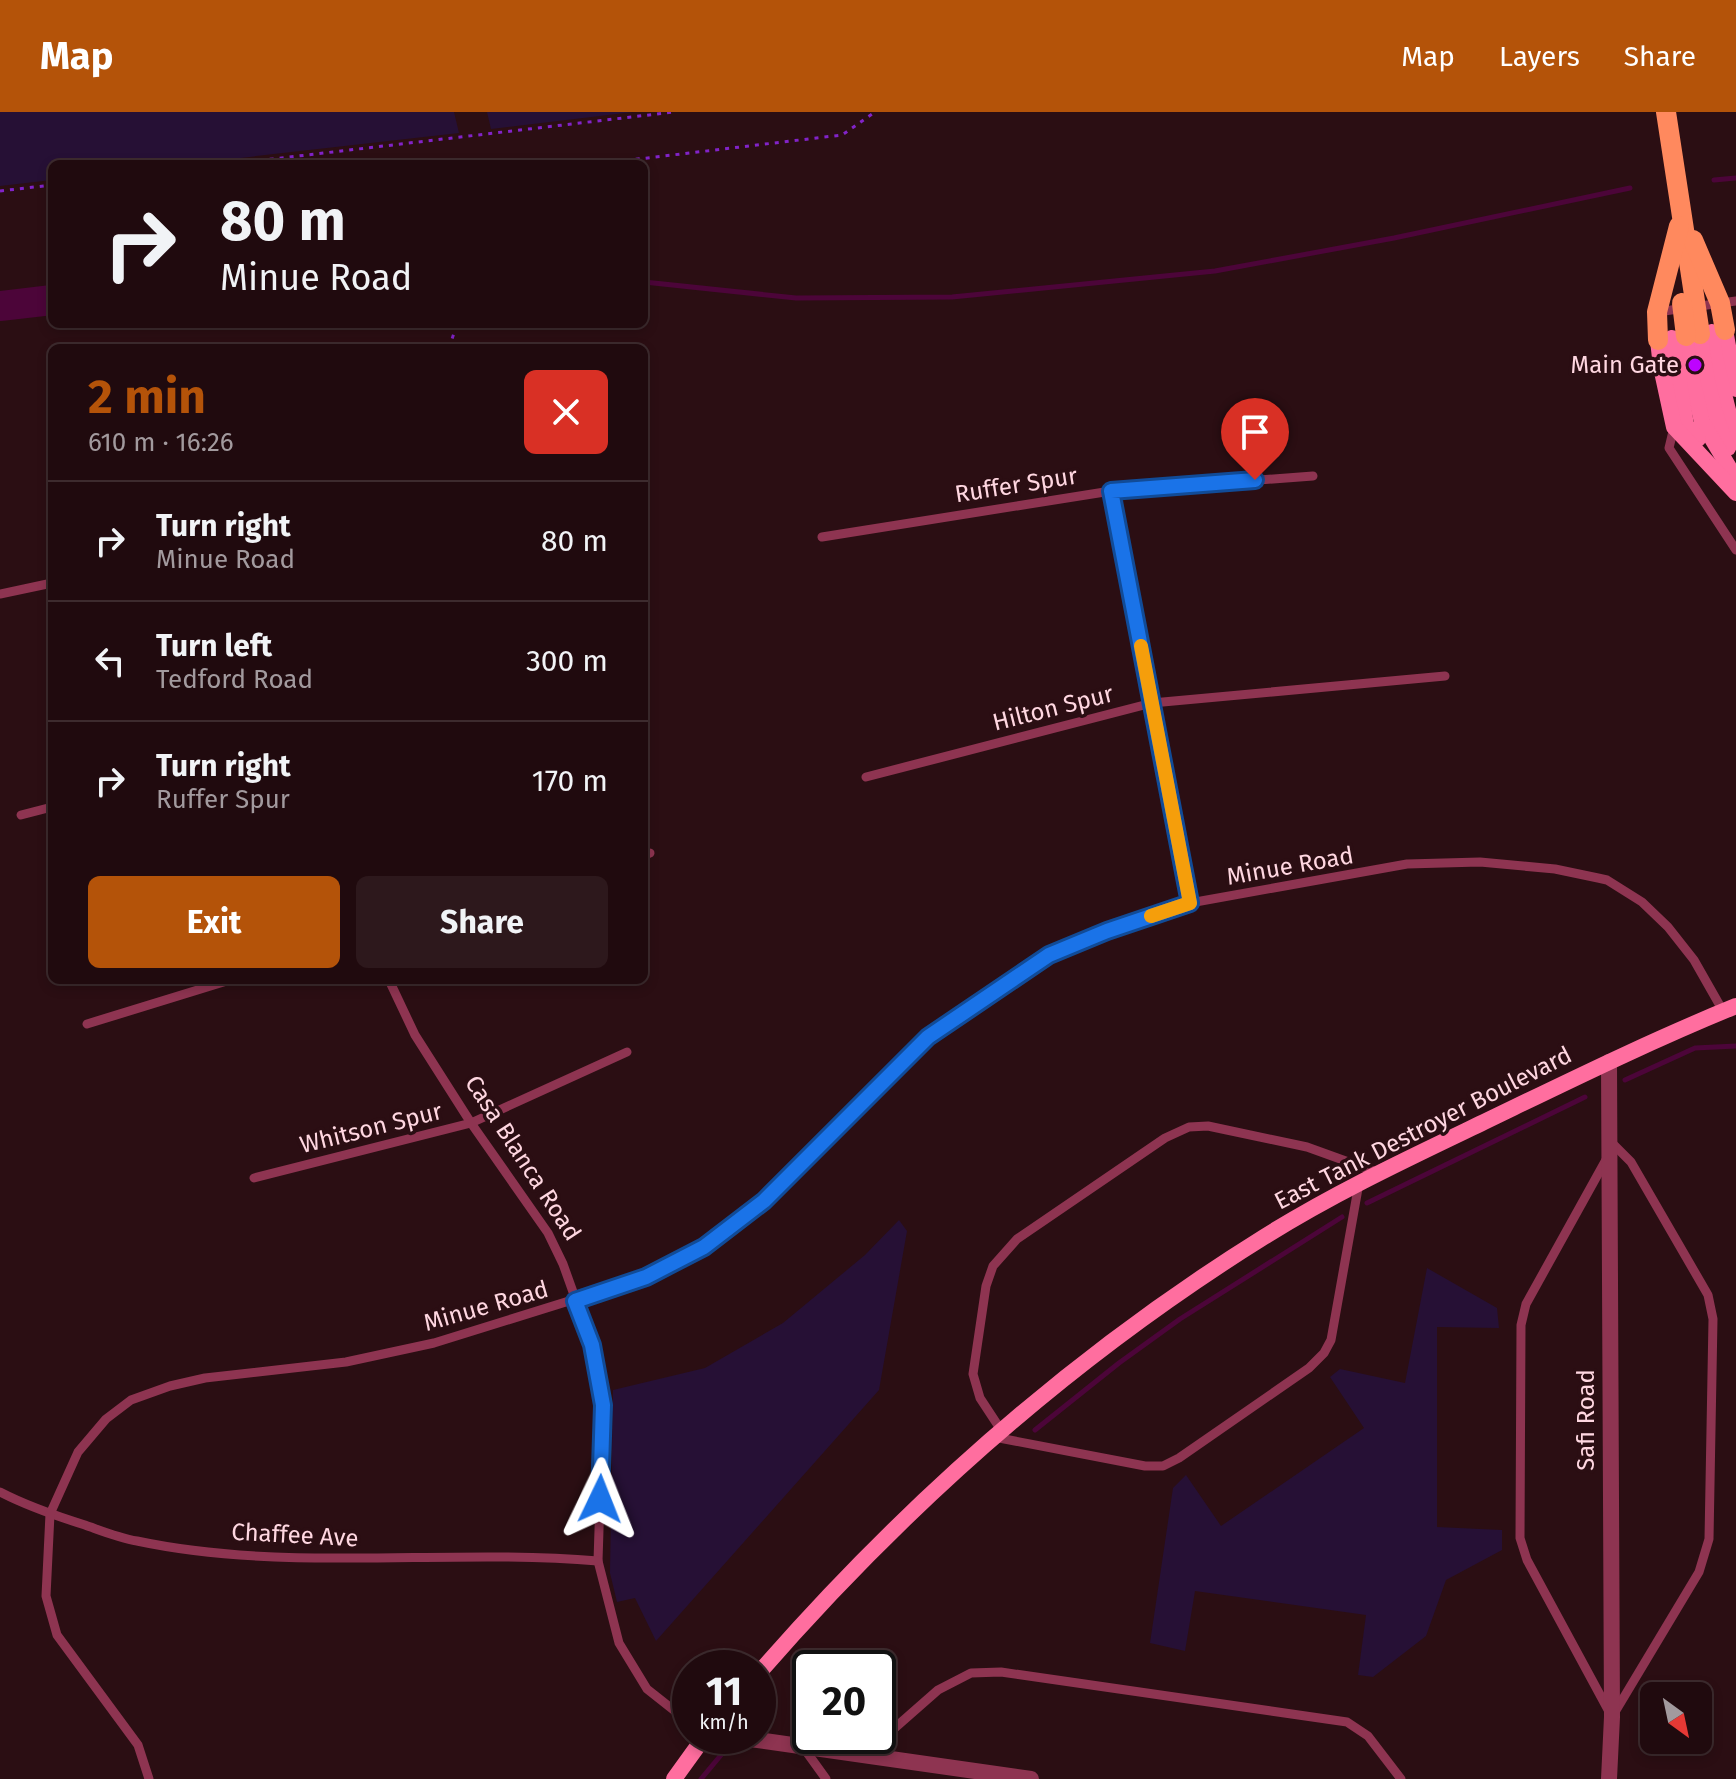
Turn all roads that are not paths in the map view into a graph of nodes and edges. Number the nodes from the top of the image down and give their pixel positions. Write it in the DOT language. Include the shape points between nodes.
graph roads {
  1 [pos="1666,112"];
  2 [pos="1682,215"];
  3 [pos="1699,318"];
  4 [pos="1736,389"];
  5 [pos="1707,421"];
  6 [pos="1736,442"];
  7 [pos="1736,466"];
  8 [pos="1313,476"];
  9 [pos="1736,479"];
  10 [pos="1111,491"];
  11 [pos="1736,491"];
  12 [pos="822,537"];
  13 [pos="1736,550"];
  14 [pos="48,584"];
  15 [pos="0,594"];
  16 [pos="1445,676"];
  17 [pos="1152,703"];
  18 [pos="866,777"];
  19 [pos="48,808"];
  20 [pos="21,815"];
  21 [pos="1190,903"];
  22 [pos="217,984"];
  23 [pos="391,984"];
  24 [pos="1730,1009"];
  25 [pos="87,1024"];
  26 [pos="627,1052"];
  27 [pos="1609,1062"];
  28 [pos="471,1123"];
  29 [pos="1609,1147"];
  30 [pos="1379,1173"];
  31 [pos="254,1178"];
  32 [pos="1359,1183"];
  33 [pos="575,1301"];
  34 [pos="998,1433"];
  35 [pos="0,1492"];
  36 [pos="50,1514"];
  37 [pos="598,1561"];
  38 [pos="776,1654"];
  39 [pos="672,1709"];
  40 [pos="1612,1717"];
  41 [pos="692,1754"];
  42 [pos="808,1754"];
  43 [pos="856,1754"];
  44 [pos="864,1755"];
  45 [pos="149,1779"];
  46 [pos="674,1779"];
  47 [pos="826,1779"];
  48 [pos="1031,1779"];
  49 [pos="1401,1779"];
  50 [pos="1609,1779"];
  1 -- 2 [label="main road"];
  2 -- 3 [label="main road"];
  2 -- 3 [label="main road"];
  2 -- 3 [label="main road"];
  3 -- 4 [label="street"];
  3 -- 5 [label="street"];
  3 -- 5 [label="street" via="1661,367"];
  5 -- 6 [label="street"];
  5 -- 7 [label="street"];
  5 -- 9 [label="street"];
  5 -- 11 [label="street"];
  5 -- 13 [label="lane" via="1669,448"];
  8 -- 10 [label="lane, Ruffer Spur"];
  10 -- 12 [label="lane, Ruffer Spur"];
  10 -- 17 [label="lane"];
  14 -- 15 [label="lane"];
  16 -- 17 [label="lane, Hilton Spur"];
  17 -- 18 [label="lane, Hilton Spur"];
  17 -- 21 [label="lane"];
  19 -- 20 [label="lane"];
  21 -- 24 [label="lane, Minue Road" via="1407,864 1480,862 1555,869 1607,880 1642,902 1668,927"];
  21 -- 33 [label="lane, Minue Road" via="1107,931 1036,963 928,1037 764,1201 704,1247 646,1277"];
  22 -- 25 [label="lane"];
  23 -- 28 [label="lane, Casa Blanca Road" via="415,1035"];
  24 -- 27 [label="street, East Tank Destroyer Boulevard"];
  26 -- 28 [label="lane, Whitson Spur"];
  27 -- 29 [label="street, Safi Road"];
  27 -- 30 [label="street, East Tank Destroyer Boulevard"];
  28 -- 31 [label="lane, Whitson Spur"];
  28 -- 33 [label="lane, Casa Blanca Road" via="548,1233"];
  29 -- 40 [label="street, Safi Road"];
  29 -- 40 [label="lane" via="1526,1304 1521,1325 1520,1538"];
  29 -- 40 [label="lane" via="1631,1162 1708,1295 1713,1319 1709,1539 1699,1572"];
  30 -- 32 [label="street, East Tank Destroyer Boulevard"];
  30 -- 34 [label="lane" via="1307,1147 1208,1126 1189,1127 1140,1155 1017,1239 993,1266 973,1374"];
  32 -- 34 [label="street, East Tank Destroyer Boulevard" via="1265,1236 1141,1319"];
  32 -- 34 [label="lane" via="1331,1340 1309,1368 1163,1466"];
  33 -- 36 [label="lane, Minue Road" via="434,1343 346,1362 205,1378 131,1400 78,1452"];
  33 -- 37 [label="lane, Casa Blanca Road" via="592,1345 603,1405"];
  34 -- 38 [label="street, East Tank Destroyer Boulevard" via="872,1548"];
  35 -- 36 [label="lane, Chaffee Ave"];
  36 -- 37 [label="lane, Chaffee Ave" via="136,1541 236,1553"];
  36 -- 45 [label="lane, Minue Road" via="46,1596 57,1635 138,1745"];
  37 -- 39 [label="lane, Casa Blanca Road" via="619,1643 647,1689"];
  40 -- 50 [label="street, Safi Road"];
  41 -- 46 [label="street"];
  42 -- 47 [label="lane"];
  43 -- 44 [label="street"];
  44 -- 48 [label="street"];
  44 -- 49 [label="lane" via="938,1690 971,1673 1001,1672 1347,1722 1368,1736"];
}
